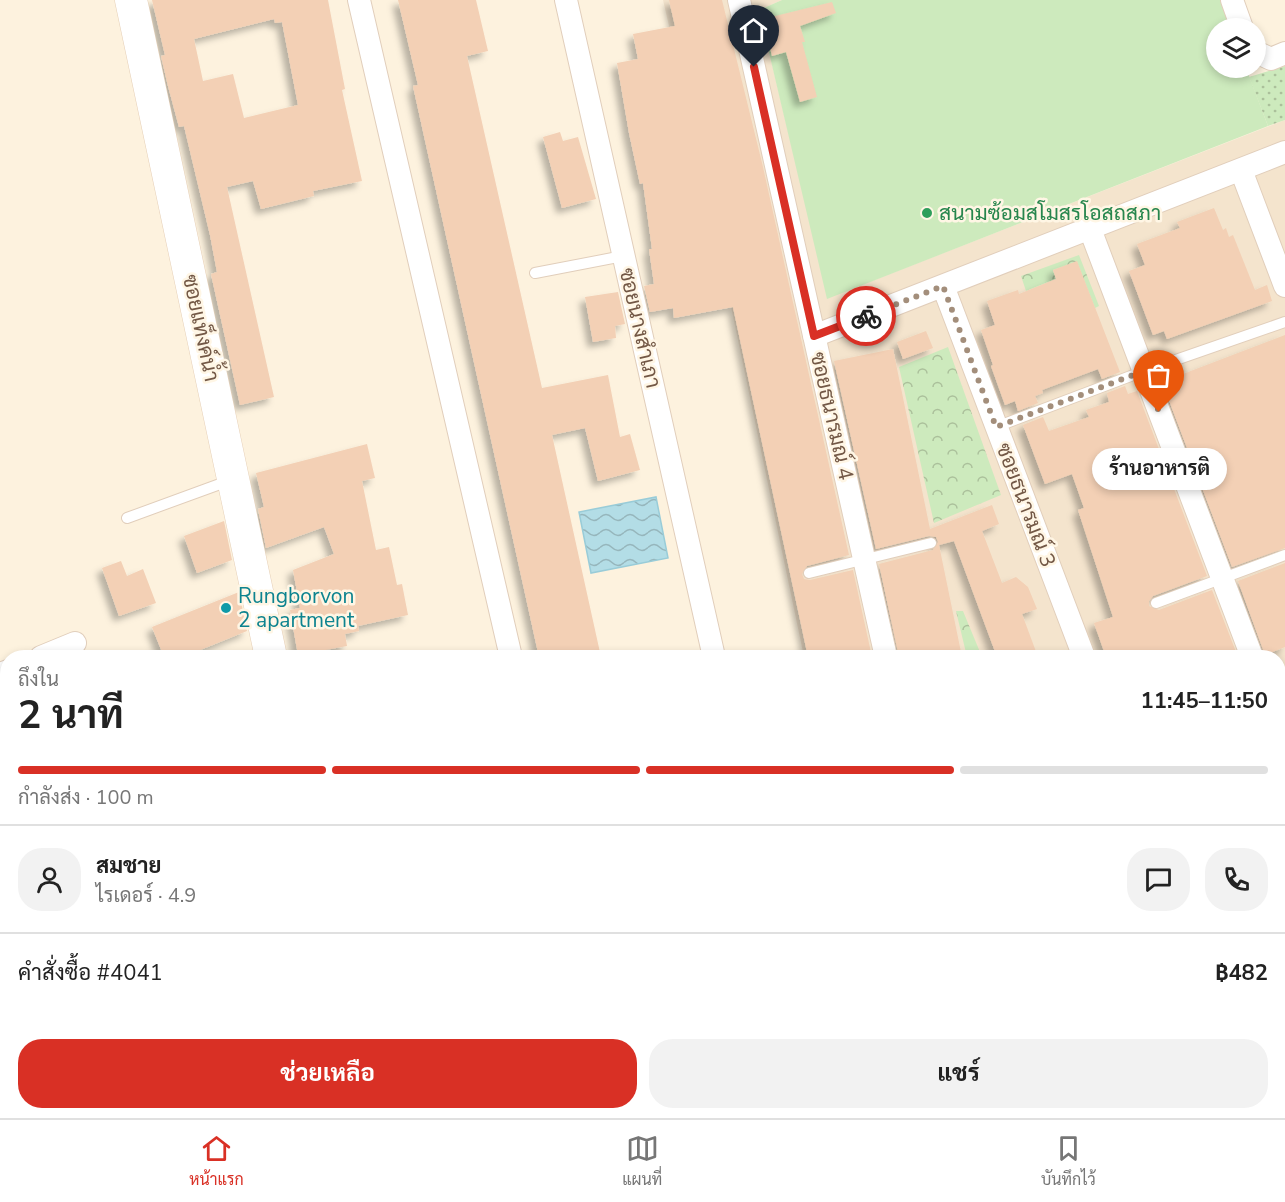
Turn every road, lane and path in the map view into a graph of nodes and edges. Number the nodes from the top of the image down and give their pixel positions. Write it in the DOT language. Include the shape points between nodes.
graph roads {
  1 [pos="131,0"];
  2 [pos="359,0"];
  3 [pos="566,0"];
  4 [pos="739,0"];
  5 [pos="1232,0"];
  6 [pos="1238,18"];
  7 [pos="1285,53"];
  8 [pos="1266,57"];
  9 [pos="1285,153"];
  10 [pos="1241,170"];
  11 [pos="1090,229"];
  12 [pos="623,255"];
  13 [pos="535,273"];
  14 [pos="943,286"];
  15 [pos="1285,286"];
  16 [pos="1285,322"];
  17 [pos="814,336"];
  18 [pos="1144,371"];
  19 [pos="996,427"];
  20 [pos="233,479"];
  21 [pos="127,518"];
  22 [pos="931,543"];
  23 [pos="1285,555"];
  24 [pos="864,560"];
  25 [pos="809,573"];
  26 [pos="1222,578"];
  27 [pos="1156,603"];
  28 [pos="75,643"];
  29 [pos="58,650"];
  30 [pos="270,650"];
  31 [pos="509,650"];
  32 [pos="712,650"];
  33 [pos="884,650"];
  34 [pos="1081,650"];
  35 [pos="1249,650"];
  1 -- 20 [label="street, ซอยแท็งค์น้ำ"];
  2 -- 31 [label="street"];
  3 -- 12 [label="street, ซอยนางสำเภา"];
  4 -- 17 [label="street, ซอยธนารมณ์ 4"];
  5 -- 6 [label="street"];
  7 -- 8 [label="street" via="1271,59"];
  9 -- 10 [label="street"];
  10 -- 11 [label="street"];
  10 -- 15 [label="street"];
  11 -- 14 [label="street"];
  11 -- 18 [label="street"];
  12 -- 13 [label="lane"];
  12 -- 32 [label="street, ซอยนางสำเภา"];
  14 -- 17 [label="street"];
  14 -- 19 [label="street, ซอยธนารมณ์ 3"];
  16 -- 18 [label="lane"];
  17 -- 24 [label="street, ซอยธนารมณ์ 4"];
  18 -- 19 [label="lane"];
  18 -- 26 [label="street"];
  19 -- 34 [label="street, ซอยธนารมณ์ 3"];
  20 -- 21 [label="lane"];
  20 -- 30 [label="street, ซอยแท็งค์น้ำ"];
  22 -- 24 [label="lane"];
  23 -- 26 [label="lane"];
  24 -- 25 [label="lane"];
  24 -- 33 [label="street, ซอยธนารมณ์ 4"];
  26 -- 27 [label="lane"];
  26 -- 35 [label="street"];
  28 -- 29 [label="street"];
}
